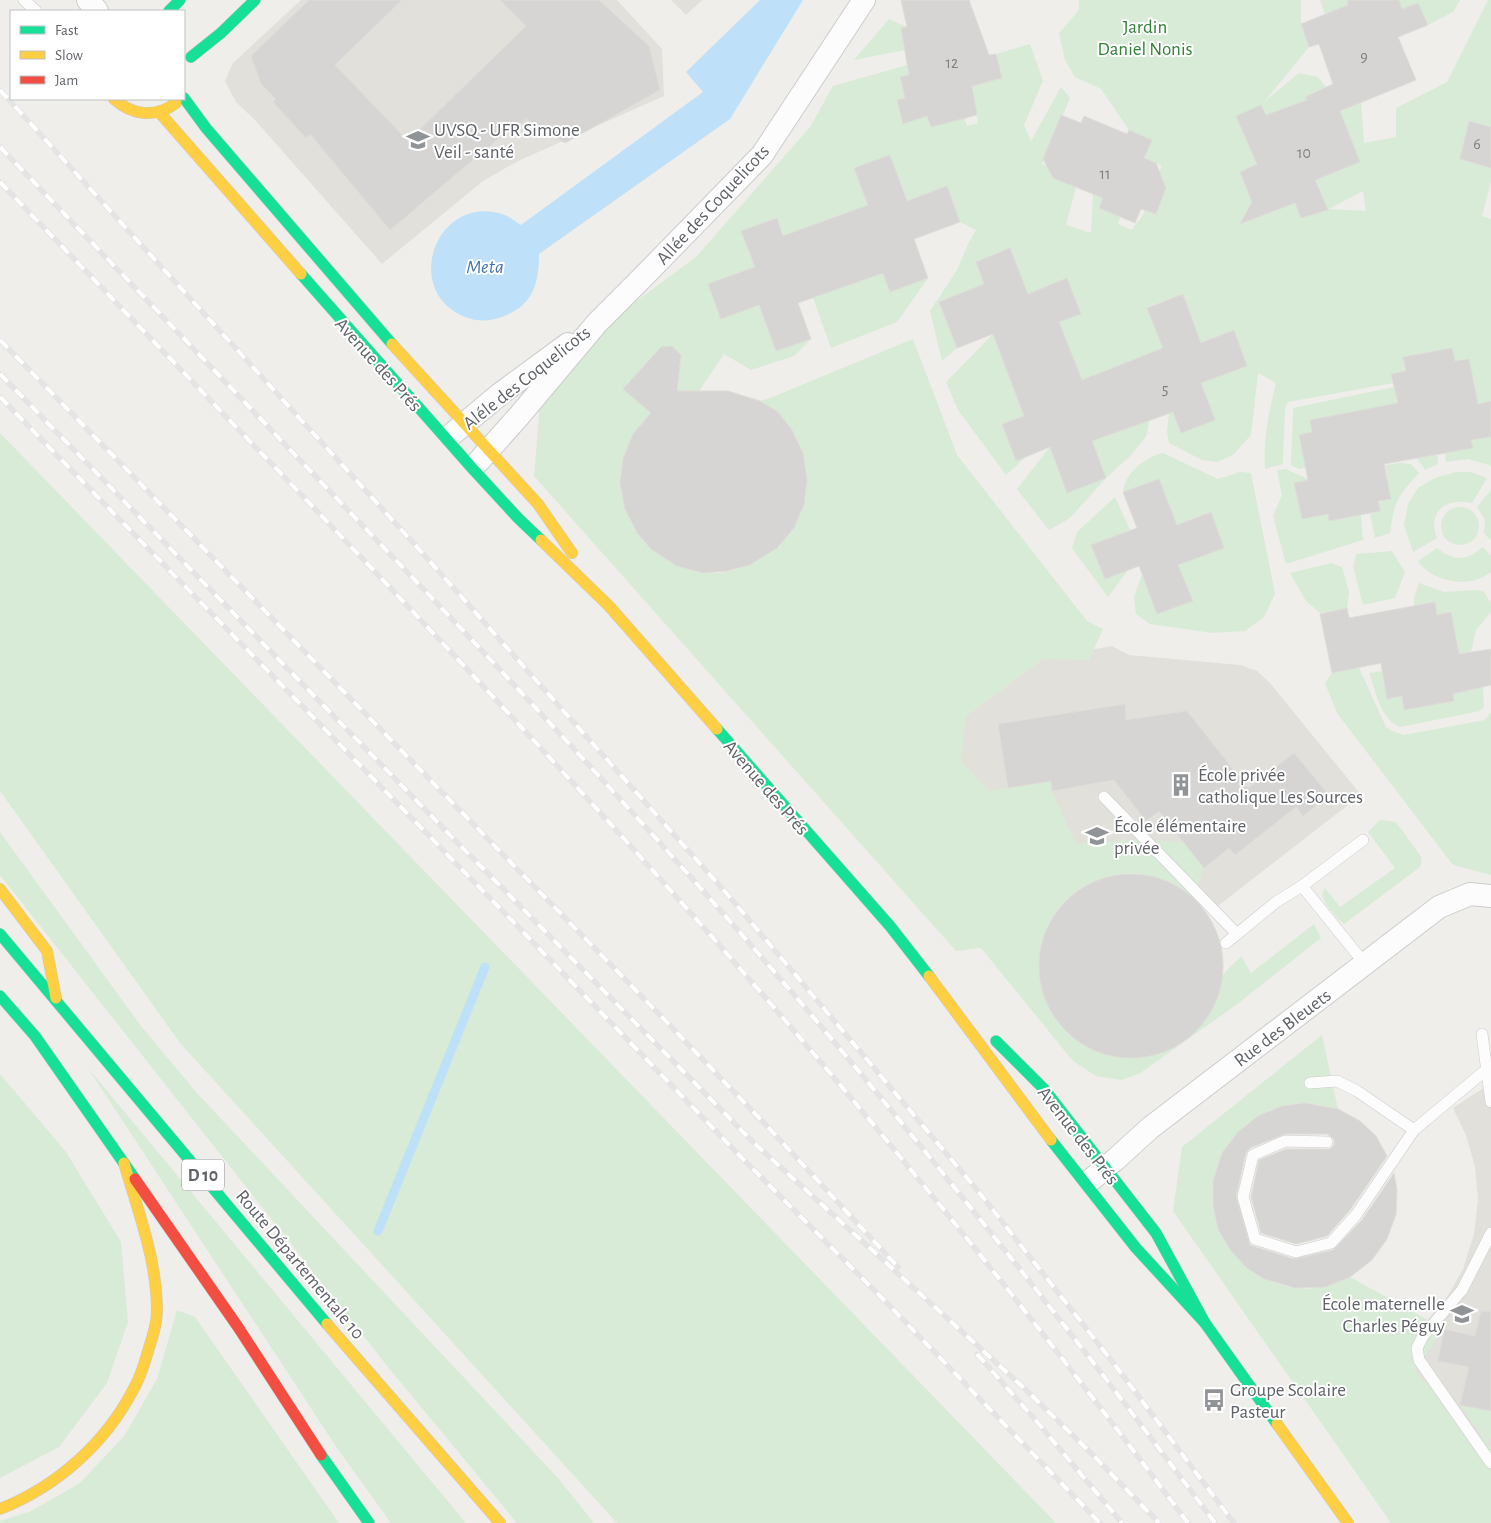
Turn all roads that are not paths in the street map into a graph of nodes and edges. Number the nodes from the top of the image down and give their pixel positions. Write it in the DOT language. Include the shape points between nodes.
graph roads {
  1 [pos="24,0"];
  2 [pos="88,0"];
  3 [pos="180,0"];
  4 [pos="255,0"];
  5 [pos="864,0"];
  6 [pos="35,10"];
  7 [pos="96,10"];
  8 [pos="170,10"];
  9 [pos="186,45"];
  10 [pos="191,57"];
  11 [pos="192,71"];
  12 [pos="185,96"];
  13 [pos="115,100"];
  14 [pos="178,100"];
  15 [pos="159,112"];
  16 [pos="597,323"];
  17 [pos="464,424"];
  18 [pos="446,439"];
  19 [pos="489,451"];
  20 [pos="472,468"];
  21 [pos="609,606"];
  22 [pos="1104,797"];
  23 [pos="1363,840"];
  24 [pos="1302,886"];
  25 [pos="0,889"];
  26 [pos="1491,896"];
  27 [pos="0,934"];
  28 [pos="1236,934"];
  29 [pos="1226,943"];
  30 [pos="1365,964"];
  31 [pos="924,969"];
  32 [pos="0,996"];
  33 [pos="57,1000"];
  34 [pos="0,1011"];
  35 [pos="1482,1034"];
  36 [pos="35,1036"];
  37 [pos="1487,1069"];
  38 [pos="1310,1084"];
  39 [pos="1491,1102"];
  40 [pos="1414,1130"];
  41 [pos="1327,1142"];
  42 [pos="124,1163"];
  43 [pos="1105,1168"];
  44 [pos="1086,1184"];
  45 [pos="1491,1233"];
  46 [pos="1205,1323"];
  47 [pos="1491,1463"];
  48 [pos="0,1509"];
  49 [pos="369,1523"];
  50 [pos="500,1523"];
  51 [pos="1348,1523"];
  1 -- 6 [label="lane"];
  2 -- 7 [label="street"];
  3 -- 8 [label="main road"];
  4 -- 10 [label="main road"];
  5 -- 16 [label="street, Allée des Coquelicots" via="762,155"];
  9 -- 10 [label="main road"];
  10 -- 11 [label="main road"];
  12 -- 17 [label="main road, Avenue des Prés" via="206,128 238,166"];
  13 -- 15 [label="main road" via="130,111"];
  14 -- 15 [label="main road, Avenue des Prés" via="172,107"];
  15 -- 18 [label="main road, Avenue des Prés"];
  16 -- 17 [label="street, Aléle des Coquelicots"];
  16 -- 19 [label="street, Aléle des Coquelicots"];
  17 -- 18 [label="street, Aléle des Coquelicots"];
  17 -- 19 [label="main road, Avenue des Prés"];
  18 -- 20 [label="main road, Avenue des Prés"];
  19 -- 20 [label="street, Aléle des Coquelicots"];
  19 -- 21 [label="main road, Avenue des Prés" via="538,504"];
  20 -- 21 [label="main road, Avenue des Prés" via="518,518"];
  21 -- 31 [label="main road, Avenue des Prés"];
  22 -- 28 [label="lane"];
  23 -- 24 [label="lane"];
  24 -- 28 [label="lane"];
  24 -- 30 [label="lane"];
  25 -- 33 [label="main road, D 10" via="47,951"];
  26 -- 30 [label="street, Rue des Bleuets" via="1470,894 1439,907"];
  27 -- 33 [label="main road, Route Départementale 10 / D 10"];
  28 -- 29 [label="lane"];
  30 -- 43 [label="street, Rue des Bleuets" via="1150,1128"];
  31 -- 43 [label="main road, Avenue des Prés" via="1044,1089"];
  31 -- 44 [label="main road, Avenue des Prés"];
  32 -- 36 [label="main road"];
  33 -- 50 [label="main road, Route Départementale 10 / D 10" via="348,1348"];
  34 -- 36 [label="main road"];
  35 -- 37 [label="lane"];
  36 -- 42 [label="main road"];
  37 -- 39 [label="lane"];
  37 -- 40 [label="lane"];
  38 -- 40 [label="lane" via="1337,1081"];
  40 -- 41 [label="lane" via="1356,1215 1331,1243 1296,1252 1255,1239 1242,1197 1253,1154 1285,1141"];
  42 -- 48 [label="main road" via="149,1245 156,1289 157,1313 142,1371 107,1430 84,1454 56,1479 27,1498"];
  42 -- 49 [label="main road"];
  43 -- 44 [label="street, Rue des Bleuets"];
  43 -- 46 [label="main road, Avenue des Prés" via="1156,1233"];
  44 -- 46 [label="main road, Avenue des Prés" via="1137,1248"];
  45 -- 47 [label="lane" via="1462,1290 1423,1336 1417,1348 1419,1360"];
  46 -- 51 [label="main road, Avenue des Prés"];
}
